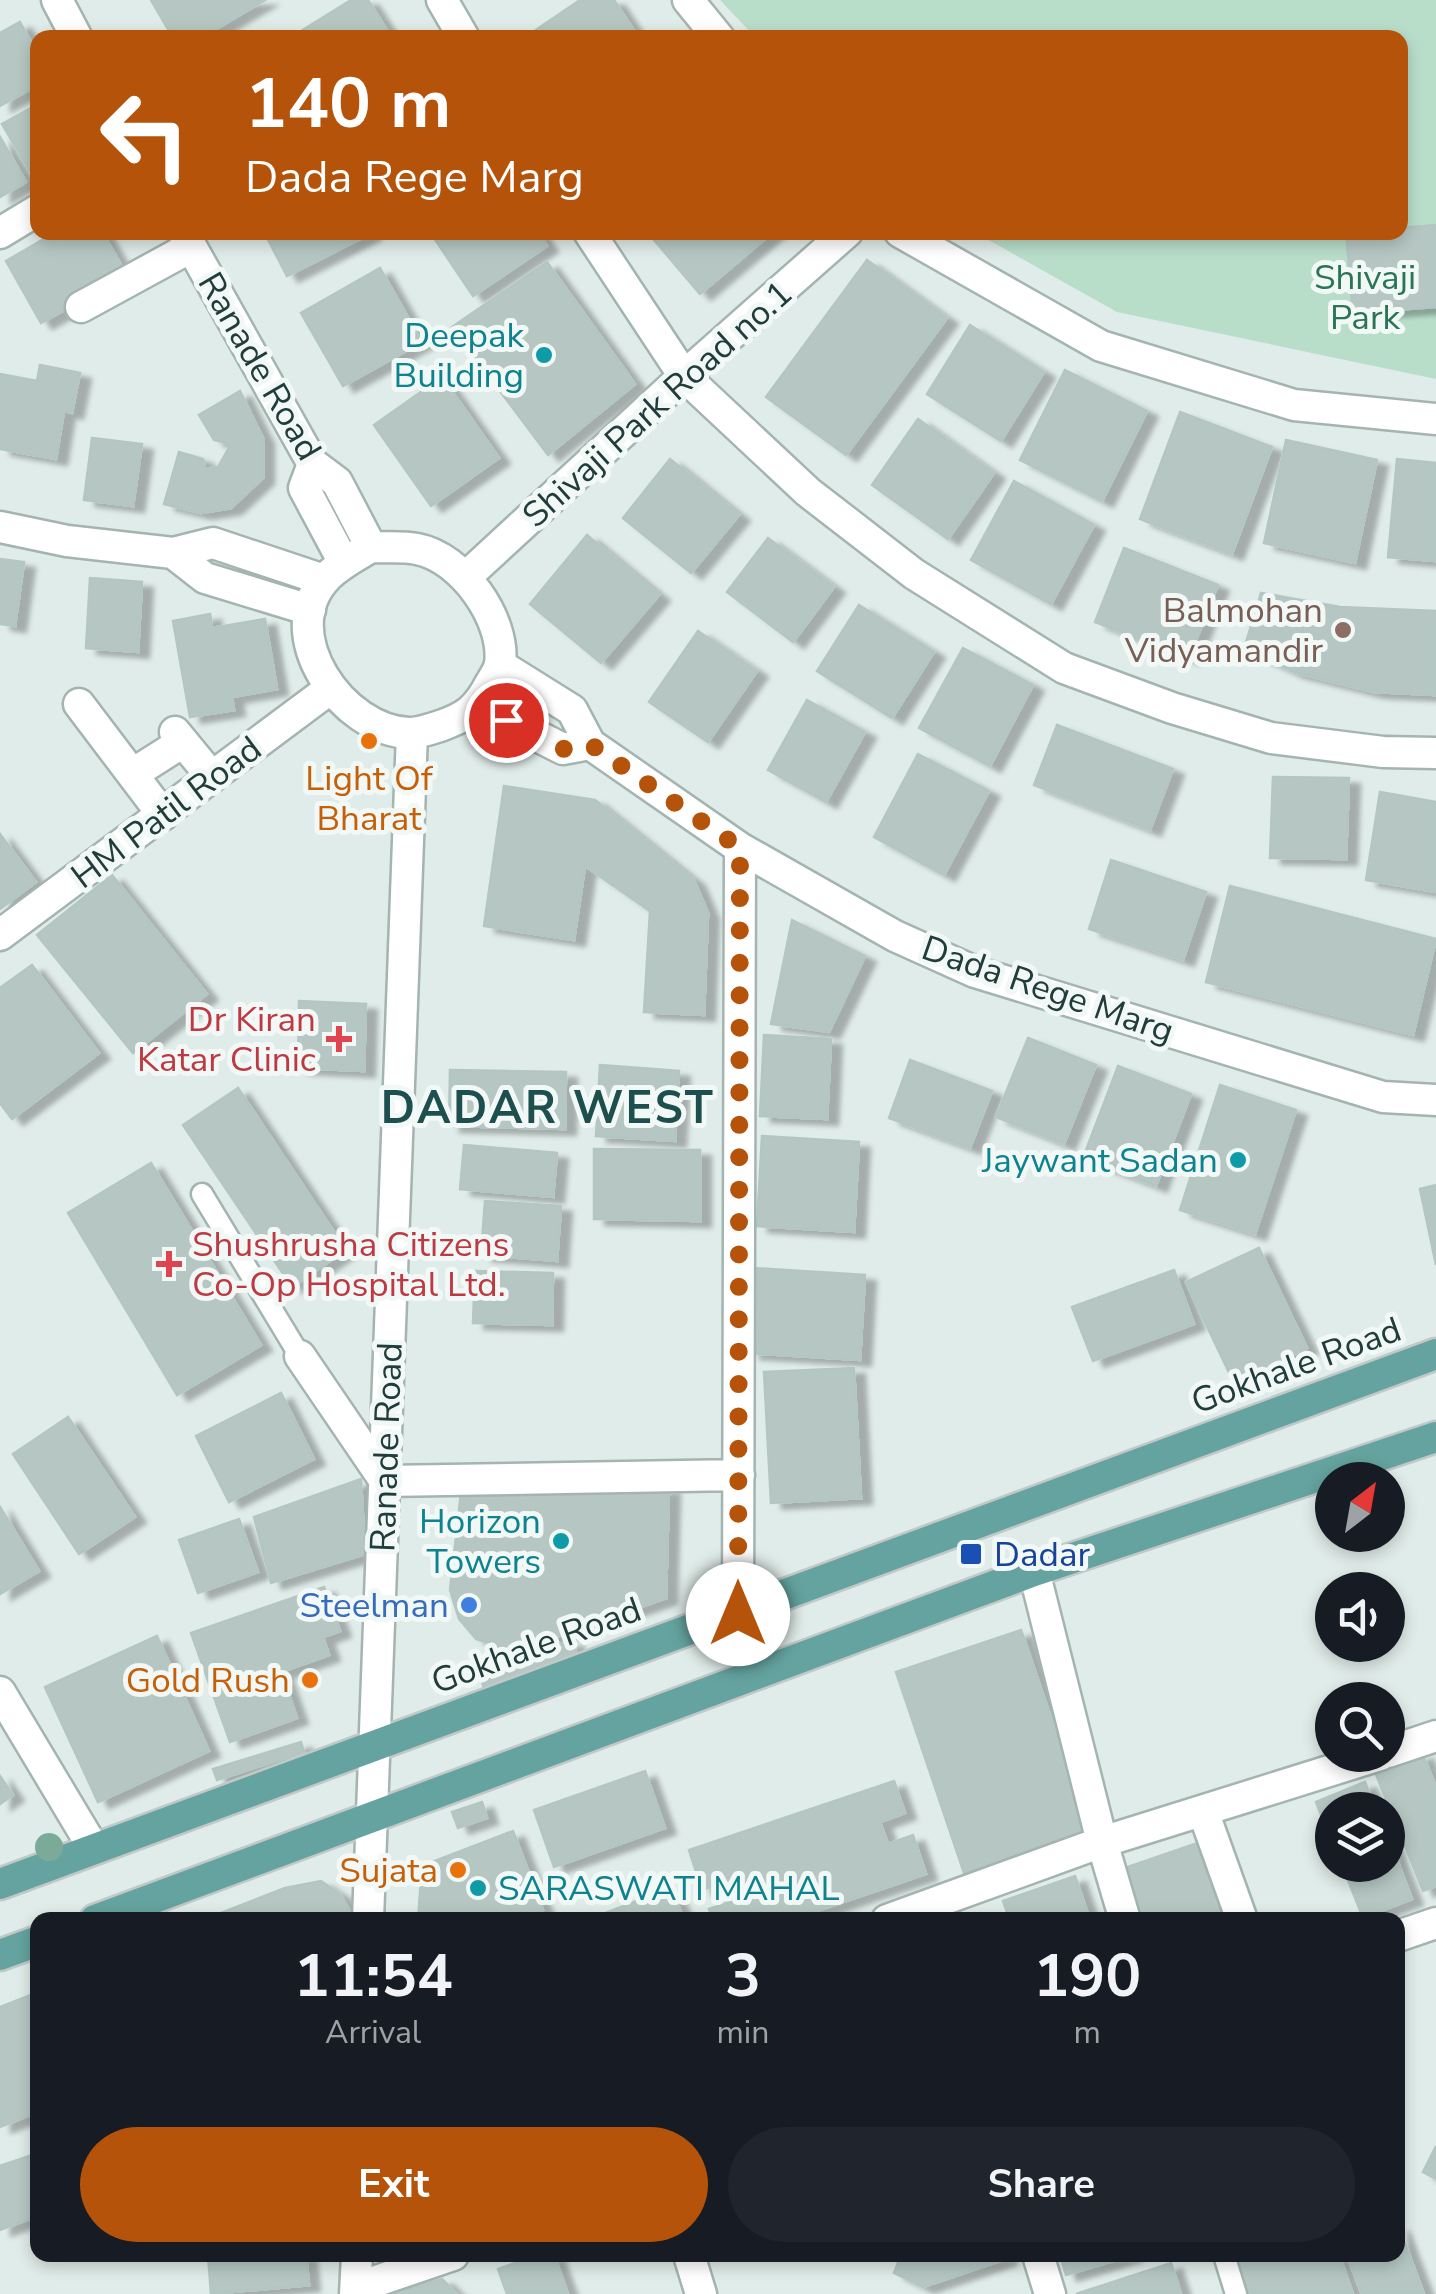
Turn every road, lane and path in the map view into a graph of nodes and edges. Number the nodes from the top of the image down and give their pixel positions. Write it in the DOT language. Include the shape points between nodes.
graph roads {
  1 [pos="58,0"];
  2 [pos="442,0"];
  3 [pos="688,0"];
  4 [pos="73,30"];
  5 [pos="459,30"];
  6 [pos="712,30"];
  7 [pos="30,215"];
  8 [pos="0,232"];
  9 [pos="185,240"];
  10 [pos="188,240"];
  11 [pos="593,240"];
  12 [pos="839,240"];
  13 [pos="914,240"];
  14 [pos="81,307"];
  15 [pos="684,376"];
  16 [pos="1436,419"];
  17 [pos="313,464"];
  18 [pos="0,527"];
  19 [pos="371,547"];
  20 [pos="174,553"];
  21 [pos="334,571"];
  22 [pos="467,576"];
  23 [pos="310,610"];
  24 [pos="500,665"];
  25 [pos="330,688"];
  26 [pos="84,702"];
  27 [pos="478,706"];
  28 [pos="412,734"];
  29 [pos="590,744"];
  30 [pos="1436,753"];
  31 [pos="127,777"];
  32 [pos="212,778"];
  33 [pos="168,811"];
  34 [pos="740,848"];
  35 [pos="0,935"];
  36 [pos="1436,1100"];
  37 [pos="202,1194"];
  38 [pos="1436,1354"];
  39 [pos="300,1356"];
  40 [pos="1436,1437"];
  41 [pos="739,1475"];
  42 [pos="385,1481"];
  43 [pos="1034,1571"];
  44 [pos="738,1614"];
  45 [pos="0,1692"];
  46 [pos="1436,1736"];
  47 [pos="376,1744"];
  48 [pos="1405,1746"];
  49 [pos="1325,1772"];
  50 [pos="1203,1810"];
  51 [pos="373,1817"];
  52 [pos="1102,1842"];
  53 [pos="94,1849"];
  54 [pos="0,1884"];
  55 [pos="118,1912"];
  56 [pos="368,1912"];
  57 [pos="909,1912"];
  58 [pos="1123,1912"];
  59 [pos="1239,1912"];
  60 [pos="1435,1925"];
  61 [pos="1405,1934"];
  62 [pos="30,1945"];
  63 [pos="0,1956"];
  64 [pos="357,2262"];
  65 [pos="434,2262"];
  66 [pos="691,2262"];
  67 [pos="1040,2262"];
  68 [pos="1226,2262"];
  69 [pos="356,2291"];
  70 [pos="701,2294"];
  71 [pos="1050,2294"];
  72 [pos="1236,2294"];
  1 -- 4 [label="street"];
  2 -- 5 [label="street"];
  3 -- 6 [label="street"];
  7 -- 8 [label="street"];
  9 -- 14 [label="street"];
  10 -- 17 [label="street, Ranade Road"];
  11 -- 15 [label="street"];
  12 -- 15 [label="street, Shivaji Park Road no.1"];
  13 -- 16 [label="street" via="1101,346 1294,406"];
  15 -- 22 [label="street, Shivaji Park Road no.1"];
  15 -- 30 [label="street" via="808,492 914,574 1064,668 1271,738"];
  17 -- 19 [label="street, Ranade Road" via="338,482"];
  17 -- 21 [label="street" via="304,488"];
  18 -- 20 [label="street"];
  19 -- 21 [label="street"];
  19 -- 22 [label="street" via="420,549"];
  20 -- 21 [label="street" via="213,543"];
  20 -- 23 [label="street" via="205,578"];
  21 -- 23 [label="street"];
  22 -- 24 [label="street" via="493,619"];
  23 -- 25 [label="street" via="309,639"];
  24 -- 27 [label="street"];
  24 -- 29 [label="street" via="572,710"];
  25 -- 28 [label="street" via="383,728"];
  25 -- 32 [label="street, HM Patil Road"];
  26 -- 31 [label="street"];
  27 -- 28 [label="street"];
  27 -- 29 [label="street, Dada Rege Marg" via="563,749"];
  28 -- 42 [label="street, Ranade Road"];
  29 -- 34 [label="street, Dada Rege Marg"];
  31 -- 32 [label="street" via="179,737"];
  31 -- 33 [label="street"];
  32 -- 33 [label="street, HM Patil Road"];
  33 -- 35 [label="street, HM Patil Road"];
  34 -- 36 [label="street, Dada Rege Marg" via="896,936 976,972 1384,1097"];
  34 -- 41 [label="street"];
  37 -- 39 [label="lane"];
  38 -- 44 [label="main road, Gokhale Road"];
  39 -- 42 [label="street"];
  40 -- 43 [label="main road"];
  41 -- 42 [label="street"];
  41 -- 44 [label="street"];
  42 -- 47 [label="street, Ranade Road"];
  43 -- 51 [label="main road"];
  43 -- 52 [label="street"];
  44 -- 47 [label="main road, Gokhale Road"];
  45 -- 53 [label="street"];
  46 -- 48 [label="street"];
  47 -- 51 [label="street, Ranade Road"];
  47 -- 53 [label="main road, Gokhale Road"];
  49 -- 50 [label="street"];
  50 -- 52 [label="street"];
  50 -- 59 [label="street"];
  51 -- 55 [label="main road"];
  51 -- 56 [label="street, Ranade Road"];
  52 -- 57 [label="street"];
  52 -- 58 [label="street"];
  53 -- 54 [label="main road, Gokhale Road"];
  60 -- 61 [label="street"];
  62 -- 63 [label="main road"];
  64 -- 69 [label="street"];
  65 -- 69 [label="street"];
  66 -- 70 [label="street"];
  67 -- 71 [label="street"];
  68 -- 72 [label="lane"];
}
